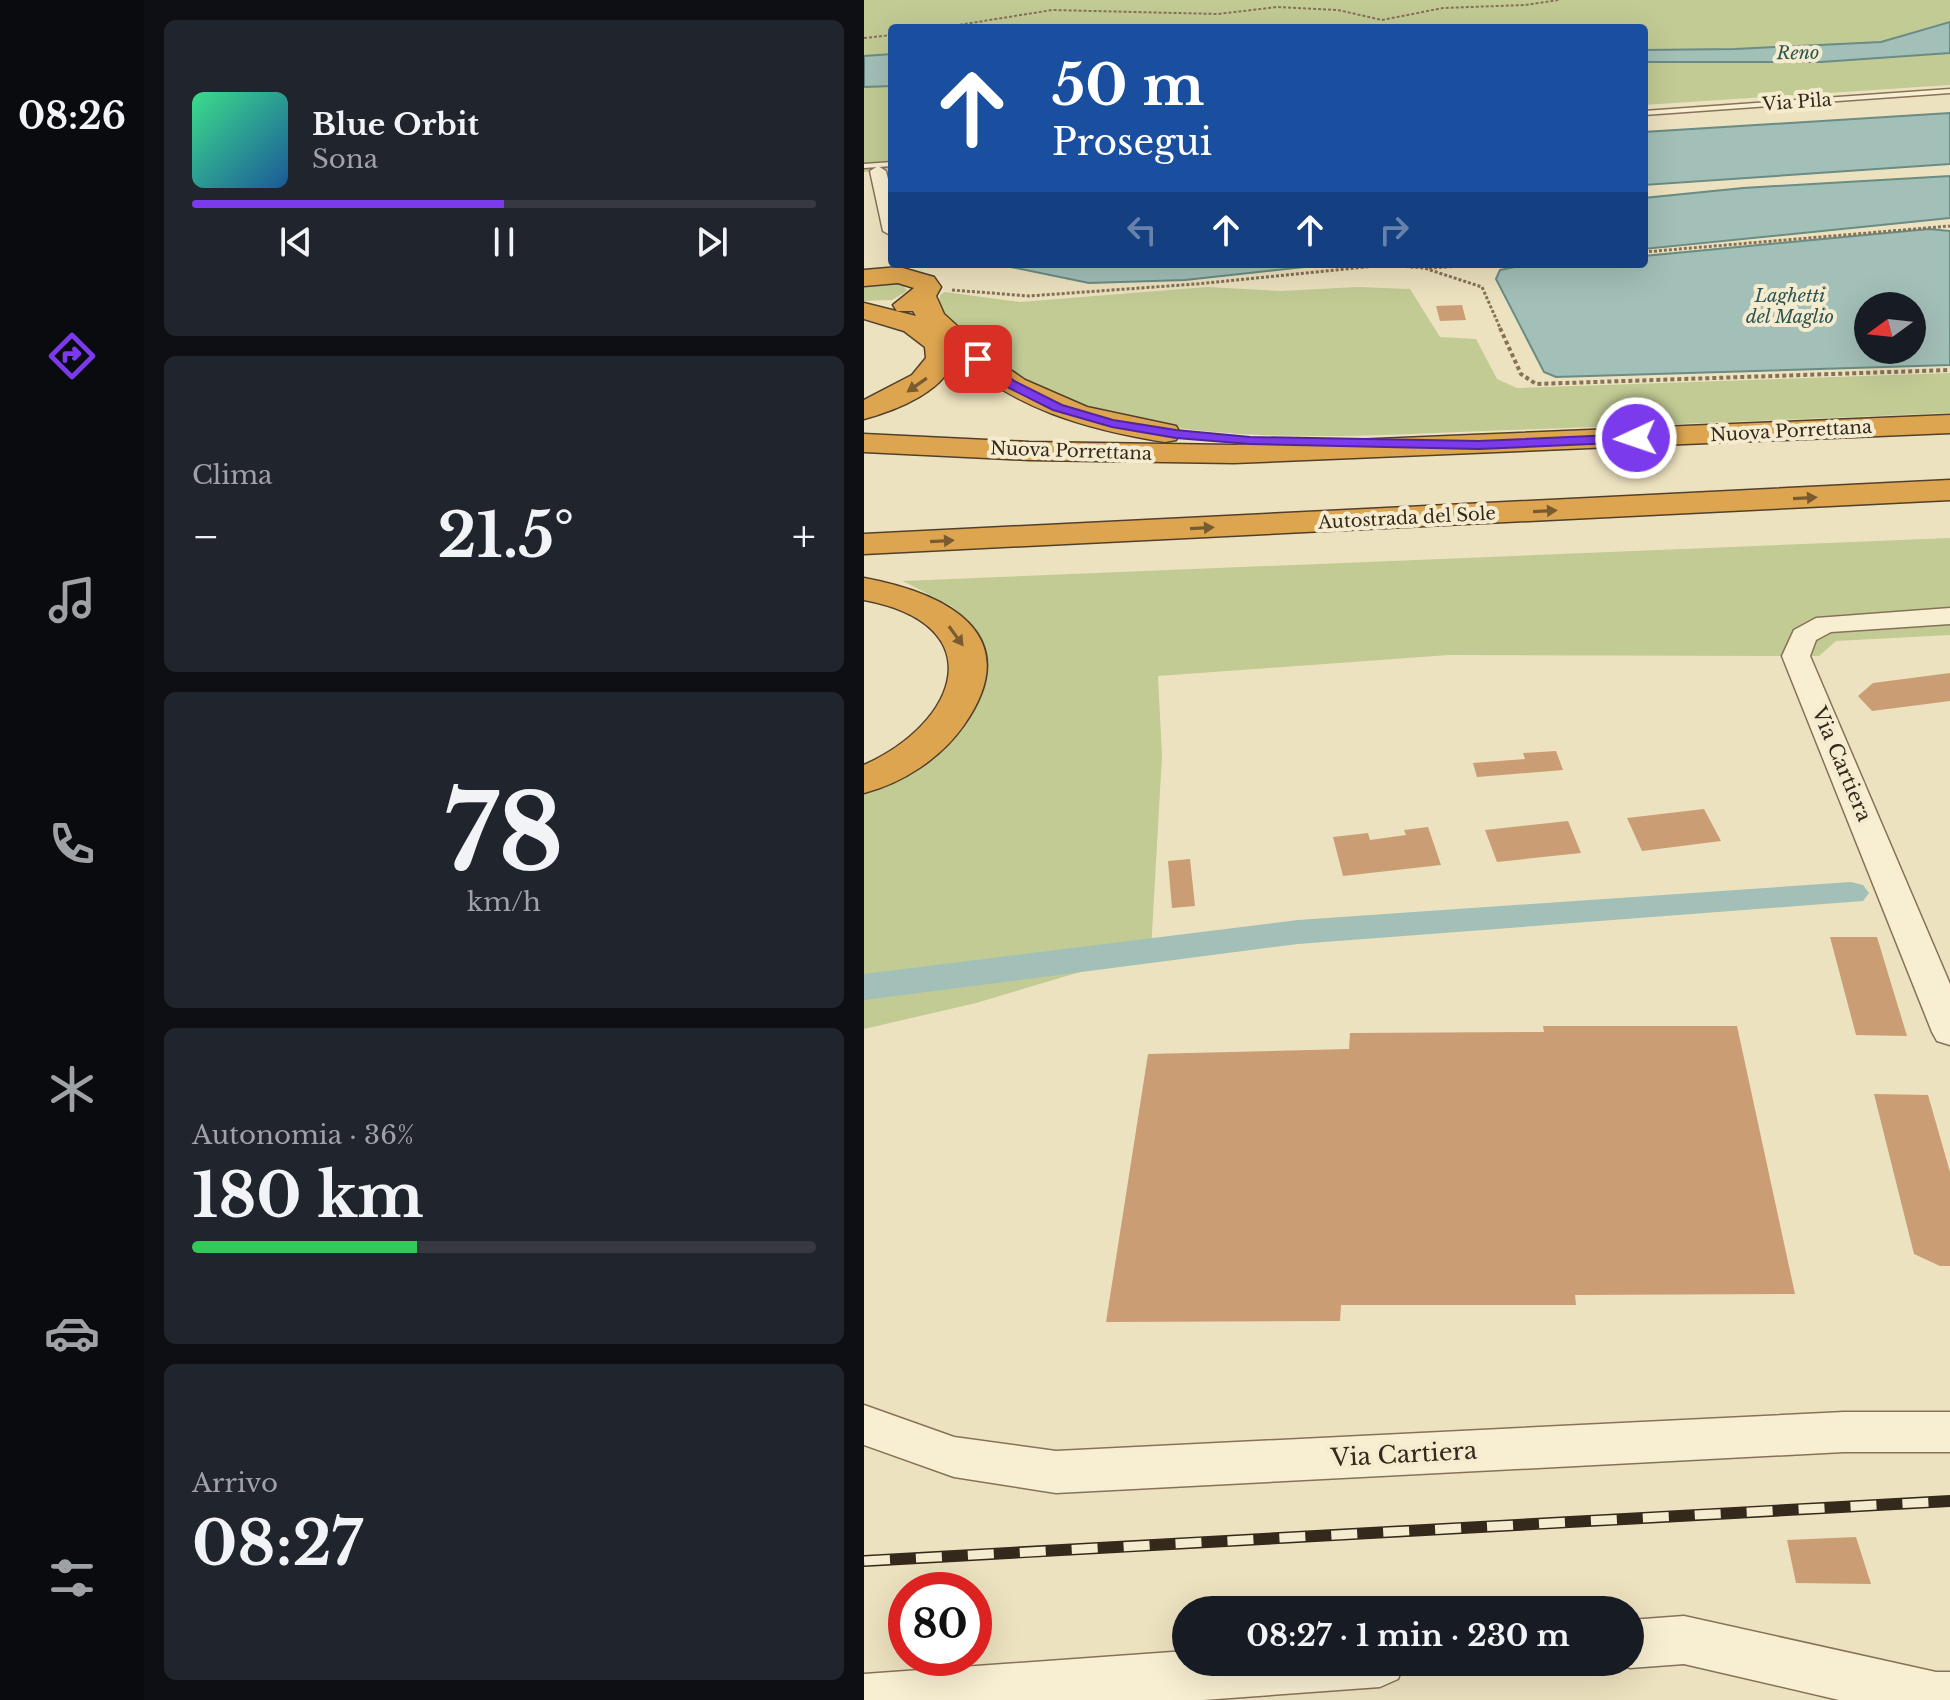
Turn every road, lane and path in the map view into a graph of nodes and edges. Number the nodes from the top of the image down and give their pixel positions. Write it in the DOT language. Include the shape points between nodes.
graph roads {
  1 [pos="1559,0"];
  2 [pos="965,24"];
  3 [pos="888,35"];
  4 [pos="864,38"];
  5 [pos="1950,91"];
  6 [pos="1648,113"];
  7 [pos="877,166"];
  8 [pos="888,214"];
  9 [pos="1950,226"];
  10 [pos="1648,252"];
  11 [pos="1344,268"];
  12 [pos="1424,268"];
  13 [pos="881,272"];
  14 [pos="925,292"];
  15 [pos="864,310"];
  16 [pos="1950,370"];
  17 [pos="864,410"];
  18 [pos="1950,424"];
  19 [pos="864,443"];
  20 [pos="1479,445"];
  21 [pos="1950,465"];
  22 [pos="1950,490"];
  23 [pos="864,518"];
  24 [pos="864,544"];
  25 [pos="864,589"];
  26 [pos="1950,616"];
  27 [pos="864,780"];
  28 [pos="1950,1032"];
  29 [pos="864,1425"];
  30 [pos="1950,1432"];
  31 [pos="1644,1643"];
  32 [pos="1190,1676"];
  33 [pos="1950,1697"];
  34 [pos="864,1700"];
  1 -- 2 [label="path" via="1443,8 1382,20 1338,10 1277,7 1218,14 1052,10"];
  3 -- 4 [label="path"];
  5 -- 6 [label="lane, Via Pila"];
  7 -- 8 [label="street"];
  9 -- 10 [label="path"];
  11 -- 14 [label="path" via="1029,296"];
  12 -- 16 [label="path" via="1482,287 1521,374 1536,384"];
  13 -- 14 [label="highway" via="919,279"];
  14 -- 15 [label="highway" via="904,305"];
  14 -- 20 [label="highway" via="927,313 994,373 1030,395 1084,416 1208,437"];
  15 -- 17 [label="highway, one-way" via="919,327 930,334 940,353 939,363 917,386"];
  18 -- 20 [label="highway, Nuova Porrettana"];
  19 -- 20 [label="highway, Nuova Porrettana" via="1234,454"];
  21 -- 23 [label="highway, Autostrada del Sole"];
  24 -- 22 [label="highway, Autostrada del Sole, one-way"];
  25 -- 27 [label="highway, one-way" via="913,603 946,623 961,638 967,673 951,718 936,734 892,768"];
  26 -- 28 [label="street, Via Cartiera" via="1825,624 1804,636 1796,656"];
  29 -- 30 [label="street, Via Cartiera" via="954,1457 1056,1472 1844,1432"];
  31 -- 33 [label="street" via="1684,1640"];
  32 -- 34 [label="street"];
}
